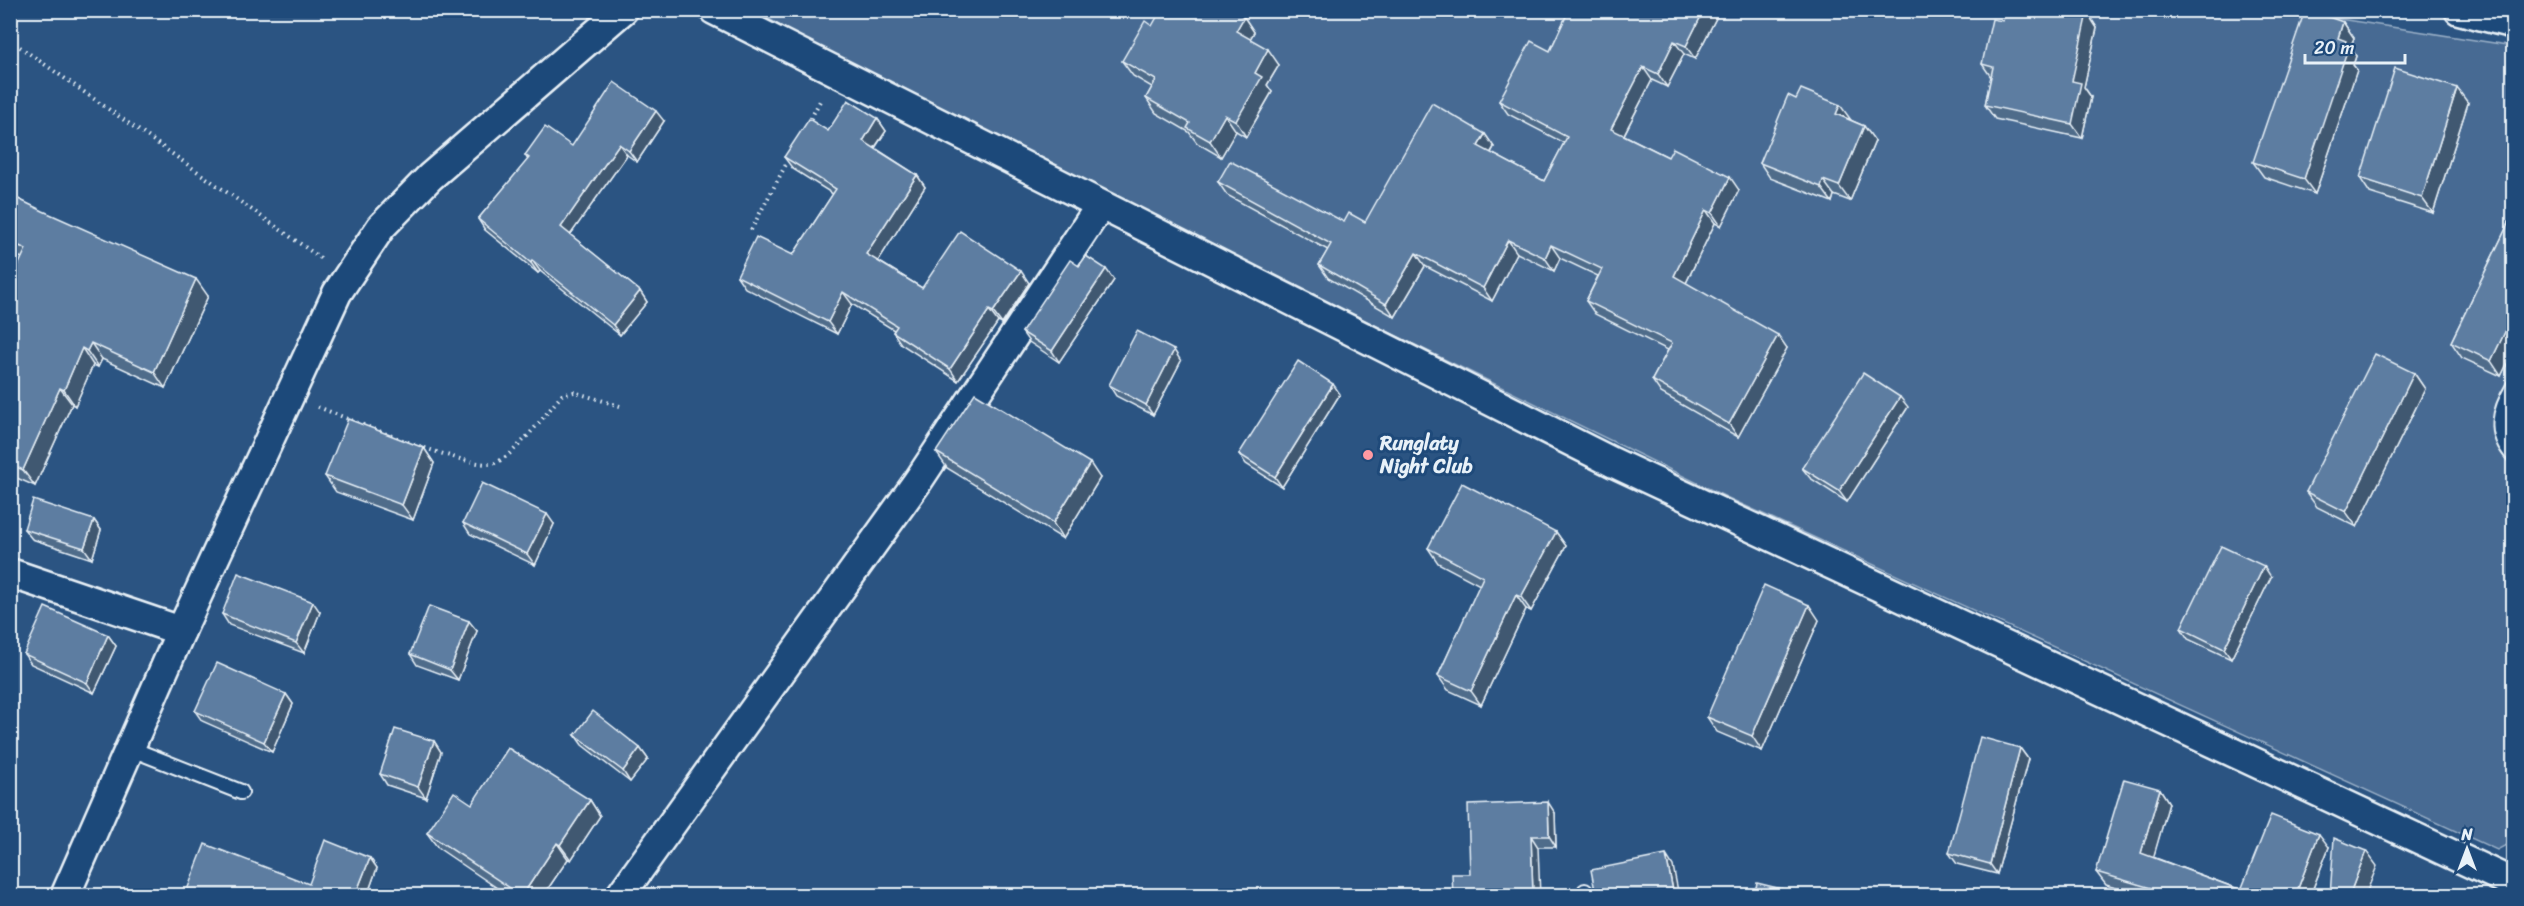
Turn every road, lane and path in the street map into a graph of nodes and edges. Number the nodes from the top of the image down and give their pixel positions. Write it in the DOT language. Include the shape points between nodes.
graph roads {
  1 [pos="17,10"];
  2 [pos="623,10"];
  3 [pos="714,10"];
  4 [pos="2459,10"];
  5 [pos="2514,24"];
  6 [pos="10,29"];
  7 [pos="10,40"];
  8 [pos="836,72"];
  9 [pos="807,125"];
  10 [pos="790,156"];
  11 [pos="1100,206"];
  12 [pos="750,230"];
  13 [pos="348,277"];
  14 [pos="2514,386"];
  15 [pos="289,396"];
  16 [pos="620,406"];
  17 [pos="2514,456"];
  18 [pos="10,573"];
  19 [pos="181,631"];
  20 [pos="129,748"];
  21 [pos="242,792"];
  22 [pos="2513,883"];
  23 [pos="65,896"];
  24 [pos="620,896"];
  25 [pos="2513,896"];
  1 -- 6 [label="path"];
  2 -- 13 [label="street" via="430,177 381,227"];
  3 -- 8 [label="street"];
  4 -- 5 [label="street"];
  7 -- 13 [label="path"];
  8 -- 9 [label="path"];
  8 -- 11 [label="street"];
  10 -- 12 [label="path"];
  11 -- 22 [label="street" via="1612,462"];
  11 -- 24 [label="street" via="918,481"];
  13 -- 15 [label="street"];
  14 -- 17 [label="lane" via="2499,431 2505,447"];
  15 -- 16 [label="path" via="466,462 493,465 511,454 562,395 574,392"];
  15 -- 19 [label="street"];
  18 -- 19 [label="street"];
  19 -- 20 [label="street"];
  20 -- 21 [label="lane"];
  20 -- 23 [label="street"];
  22 -- 25 [label="street"];
}
